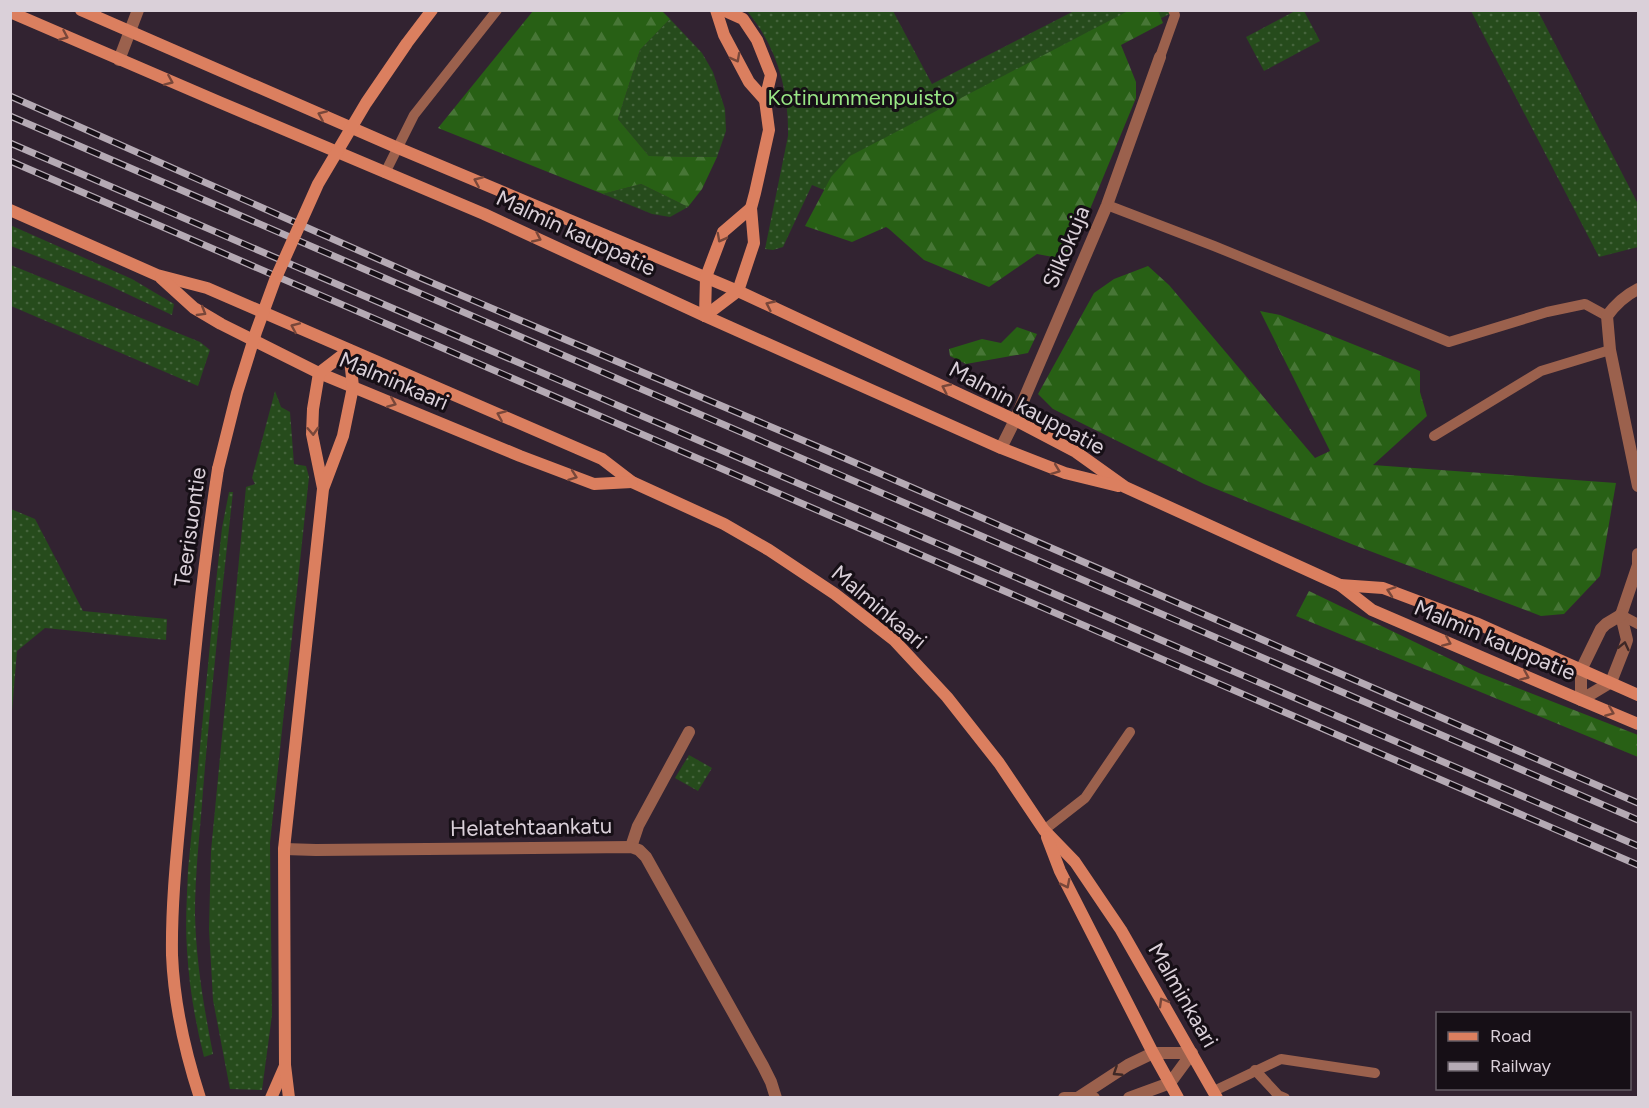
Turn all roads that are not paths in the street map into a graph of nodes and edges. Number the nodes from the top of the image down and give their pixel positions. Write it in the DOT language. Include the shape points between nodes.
graph roads {
  1 [pos="81,10"];
  2 [pos="138,10"];
  3 [pos="432,10"];
  4 [pos="497,10"];
  5 [pos="716,10"];
  6 [pos="723,10"];
  7 [pos="1173,10"];
  8 [pos="10,12"];
  9 [pos="130,32"];
  10 [pos="1160,57"];
  11 [pos="119,60"];
  12 [pos="765,100"];
  13 [pos="398,148"];
  14 [pos="385,172"];
  15 [pos="1107,205"];
  16 [pos="751,208"];
  17 [pos="10,210"];
  18 [pos="157,275"];
  19 [pos="706,277"];
  20 [pos="1638,289"];
  21 [pos="738,291"];
  22 [pos="705,316"];
  23 [pos="1607,316"];
  24 [pos="349,350"];
  25 [pos="1610,350"];
  26 [pos="319,373"];
  27 [pos="353,387"];
  28 [pos="1015,420"];
  29 [pos="1434,436"];
  30 [pos="1001,448"];
  31 [pos="632,482"];
  32 [pos="1638,486"];
  33 [pos="1125,487"];
  34 [pos="323,489"];
  35 [pos="1638,554"];
  36 [pos="1341,585"];
  37 [pos="1621,615"];
  38 [pos="1638,624"];
  39 [pos="1581,670"];
  40 [pos="1611,682"];
  41 [pos="1638,695"];
  42 [pos="1581,700"];
  43 [pos="1638,724"];
  44 [pos="689,732"];
  45 [pos="1130,732"];
  46 [pos="1044,830"];
  47 [pos="631,847"];
  48 [pos="284,849"];
  49 [pos="1154,1053"];
  50 [pos="1192,1053"];
  51 [pos="285,1065"];
  52 [pos="1255,1070"];
  53 [pos="1376,1073"];
  54 [pos="1170,1083"];
  55 [pos="1216,1094"];
  56 [pos="1079,1096"];
  57 [pos="200,1098"];
  58 [pos="271,1098"];
  59 [pos="289,1098"];
  60 [pos="776,1098"];
  61 [pos="1064,1098"];
  62 [pos="1094,1098"];
  63 [pos="1129,1098"];
  64 [pos="1178,1098"];
  65 [pos="1285,1098"];
  1 -- 9 [label="main road, Malmin kauppatie"];
  2 -- 9 [label="street"];
  3 -- 57 [label="main road, Teerisuontie, bridge" via="366,103 318,184 256,332 218,469 188,723 172,916 178,1012"];
  4 -- 13 [label="lane" via="414,115"];
  5 -- 12 [label="main road, one-way" via="724,35 749,82"];
  6 -- 12 [label="main road" via="743,19 758,40 771,75"];
  7 -- 10 [label="lane" via="1175,15"];
  8 -- 11 [label="main road, Malmin kauppatie, one-way"];
  9 -- 11 [label="street"];
  13 -- 9 [label="main road, Malmin kauppatie, one-way"];
  10 -- 15 [label="street, Silkokuja"];
  11 -- 14 [label="main road, Malmin kauppatie, one-way"];
  12 -- 16 [label="main road" via="769,130"];
  13 -- 14 [label="lane"];
  19 -- 13 [label="main road, Malmin kauppatie, one-way"];
  14 -- 22 [label="main road, Malmin kauppatie, one-way"];
  15 -- 23 [label="lane" via="1449,342 1585,304"];
  15 -- 28 [label="street, Silkokuja"];
  16 -- 19 [label="main road, one-way" via="723,231"];
  16 -- 21 [label="main road" via="754,243"];
  17 -- 18 [label="main road, Malminkaari"];
  24 -- 18 [label="main road, Malminkaari, one-way" via="207,288"];
  18 -- 26 [label="main road, Malminkaari, one-way" via="194,308"];
  19 -- 21 [label="main road, Malmin kauppatie"];
  19 -- 22 [label="main road"];
  20 -- 23 [label="street"];
  21 -- 22 [label="main road"];
  28 -- 21 [label="main road, Malmin kauppatie, one-way"];
  22 -- 30 [label="main road, Malmin kauppatie"];
  23 -- 25 [label="street"];
  24 -- 26 [label="main road"];
  24 -- 27 [label="main road"];
  31 -- 24 [label="main road, Malminkaari, one-way" via="602,459"];
  25 -- 29 [label="lane" via="1541,371"];
  25 -- 32 [label="street"];
  26 -- 27 [label="main road, Malminkaari"];
  26 -- 34 [label="main road, one-way" via="312,434"];
  27 -- 31 [label="main road, Malminkaari, one-way" via="594,484"];
  27 -- 34 [label="main road" via="344,436"];
  28 -- 30 [label="street, Silkokuja"];
  28 -- 33 [label="main road, Malmin kauppatie" via="1076,452"];
  30 -- 33 [label="main road, Malmin kauppatie, one-way" via="1065,474"];
  31 -- 46 [label="main road, Malminkaari" via="724,524 769,550 894,640 947,696"];
  33 -- 36 [label="main road, Malmin kauppatie"];
  34 -- 48 [label="main road"];
  35 -- 37 [label="street"];
  39 -- 36 [label="main road, Malmin kauppatie, one-way" via="1476,623 1383,588"];
  36 -- 42 [label="main road, Malmin kauppatie, one-way" via="1372,610"];
  37 -- 38 [label="lane"];
  37 -- 39 [label="street" via="1601,628"];
  40 -- 37 [label="street, one-way" via="1627,640"];
  39 -- 40 [label="main road, Malmin kauppatie"];
  39 -- 42 [label="street"];
  40 -- 41 [label="main road, Malmin kauppatie"];
  40 -- 42 [label="street"];
  42 -- 43 [label="main road, Malmin kauppatie, one-way"];
  44 -- 47 [label="street" via="638,826"];
  45 -- 46 [label="lane" via="1085,798"];
  46 -- 49 [label="main road, Malminkaari, one-way" via="1060,872"];
  50 -- 46 [label="main road, Malminkaari, one-way" via="1121,930 1075,862"];
  47 -- 48 [label="street, Helatehtaankatu"];
  47 -- 60 [label="street, Helatehtaankatu" via="646,857 763,1066"];
  48 -- 51 [label="main road"];
  49 -- 50 [label="street"];
  49 -- 54 [label="main road, Malminkaari"];
  49 -- 56 [label="street, one-way"];
  50 -- 54 [label="street"];
  50 -- 55 [label="main road, Malminkaari"];
  51 -- 58 [label="main road"];
  51 -- 59 [label="main road"];
  52 -- 53 [label="lane" via="1281,1059"];
  52 -- 55 [label="lane"];
  52 -- 65 [label="lane"];
  54 -- 63 [label="street"];
  54 -- 64 [label="main road, Malminkaari"];
  56 -- 61 [label="street"];
  56 -- 62 [label="street"];
}
